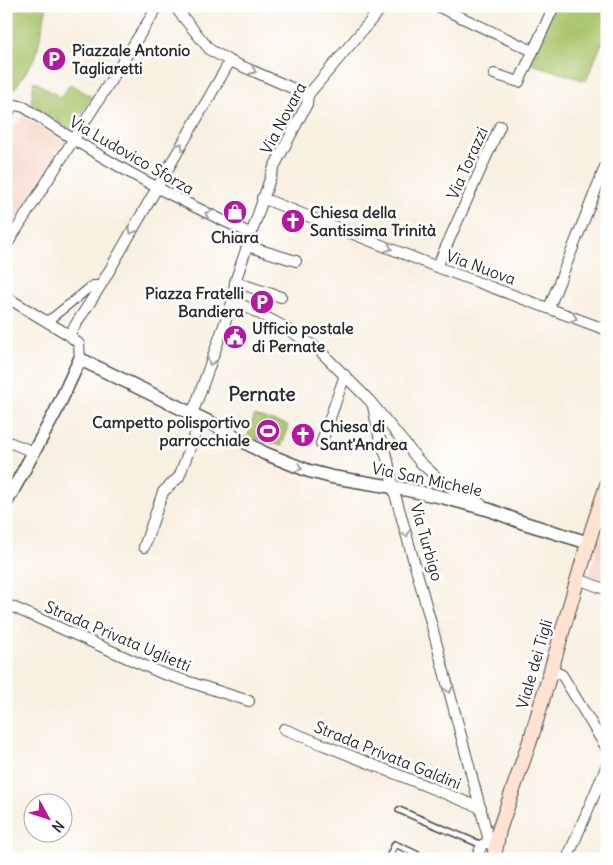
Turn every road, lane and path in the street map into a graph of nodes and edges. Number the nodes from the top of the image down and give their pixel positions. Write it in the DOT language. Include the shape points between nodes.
graph roads {
  1 [pos="158,6"];
  2 [pos="174,6"];
  3 [pos="383,6"];
  4 [pos="437,6"];
  5 [pos="554,6"];
  6 [pos="533,51"];
  7 [pos="230,61"];
  8 [pos="494,74"];
  9 [pos="308,95"];
  10 [pos="6,118"];
  11 [pos="500,126"];
  12 [pos="73,140"];
  13 [pos="607,162"];
  14 [pos="156,188"];
  15 [pos="262,198"];
  16 [pos="252,234"];
  17 [pos="6,246"];
  18 [pos="247,246"];
  19 [pos="296,260"];
  20 [pos="437,267"];
  21 [pos="235,282"];
  22 [pos="101,285"];
  23 [pos="6,297"];
  24 [pos="281,297"];
  25 [pos="233,300"];
  26 [pos="549,308"];
  27 [pos="45,321"];
  28 [pos="607,330"];
  29 [pos="69,335"];
  30 [pos="80,359"];
  31 [pos="345,375"];
  32 [pos="373,406"];
  33 [pos="196,415"];
  34 [pos="6,441"];
  35 [pos="321,444"];
  36 [pos="34,452"];
  37 [pos="443,483"];
  38 [pos="607,485"];
  39 [pos="393,487"];
  40 [pos="442,497"];
  41 [pos="6,503"];
  42 [pos="490,510"];
  43 [pos="589,543"];
  44 [pos="144,547"];
  45 [pos="578,579"];
  46 [pos="607,590"];
  47 [pos="6,604"];
  48 [pos="551,670"];
  49 [pos="249,702"];
  50 [pos="284,729"];
  51 [pos="607,749"];
  52 [pos="607,766"];
  53 [pos="481,808"];
  54 [pos="399,810"];
  55 [pos="490,849"];
  56 [pos="388,859"];
  57 [pos="427,859"];
  58 [pos="476,859"];
  59 [pos="567,859"];
  1 -- 12 [label="street"];
  2 -- 7 [label="street" via="210,50"];
  3 -- 9 [label="street, Via Novara"];
  4 -- 6 [label="street"];
  5 -- 6 [label="street"];
  6 -- 8 [label="street" via="519,82"];
  7 -- 9 [label="street, one-way"];
  14 -- 7 [label="street, one-way"];
  9 -- 15 [label="street, Via Novara" via="307,104 274,167"];
  10 -- 12 [label="street, Via Ludovico Sforza" via="11,107 24,107"];
  11 -- 20 [label="street, Via Torazzi"];
  12 -- 14 [label="street, Via Ludovico Sforza"];
  12 -- 17 [label="street"];
  13 -- 26 [label="street"];
  16 -- 14 [label="street, Via Ludovico Sforza, one-way"];
  14 -- 22 [label="street, one-way"];
  15 -- 16 [label="street, Via Novara"];
  15 -- 20 [label="street, Via Nuova, one-way"];
  16 -- 18 [label="street, Via Novara"];
  18 -- 19 [label="street"];
  18 -- 21 [label="street, Via Novara"];
  20 -- 26 [label="street, Via Nuova"];
  21 -- 24 [label="street"];
  21 -- 25 [label="street, Via Novara"];
  22 -- 27 [label="street" via="93,285"];
  22 -- 29 [label="street"];
  23 -- 27 [label="street"];
  25 -- 31 [label="street, Via Turbigo" via="302,338"];
  25 -- 33 [label="street, Via Novara, one-way" via="196,404"];
  26 -- 28 [label="street, Via Nuova, one-way"];
  27 -- 29 [label="street"];
  29 -- 30 [label="street" via="79,344"];
  30 -- 33 [label="street, Via San Michele"];
  30 -- 36 [label="street"];
  31 -- 32 [label="street, Via Turbigo"];
  31 -- 35 [label="street"];
  32 -- 37 [label="street" via="420,462"];
  32 -- 39 [label="street, Via Turbigo"];
  33 -- 39 [label="street, Via San Michele, one-way" via="264,453 309,471"];
  33 -- 44 [label="street, Via Novara" via="179,476 163,492"];
  34 -- 36 [label="street"];
  36 -- 41 [label="street"];
  37 -- 40 [label="street"];
  37 -- 42 [label="street"];
  38 -- 43 [label="main road, Viale dei Tigli"];
  39 -- 40 [label="street, Via San Michele"];
  39 -- 53 [label="street, Via Turbigo, one-way"];
  40 -- 42 [label="street, Via San Michele"];
  42 -- 43 [label="street, Via San Michele"];
  43 -- 45 [label="main road, Viale dei Tigli"];
  45 -- 46 [label="street"];
  45 -- 48 [label="main road, Viale dei Tigli"];
  47 -- 49 [label="street, Strada Privata Uglietti" via="161,673"];
  48 -- 51 [label="street" via="562,675"];
  48 -- 55 [label="main road, Viale dei Tigli" via="524,760"];
  50 -- 53 [label="street, Strada Privata Galdini"];
  52 -- 59 [label="street"];
  53 -- 55 [label="street, Via Turbigo"];
  54 -- 55 [label="lane"];
  55 -- 58 [label="street"];
  56 -- 57 [label="lane" via="395,844"];
}
